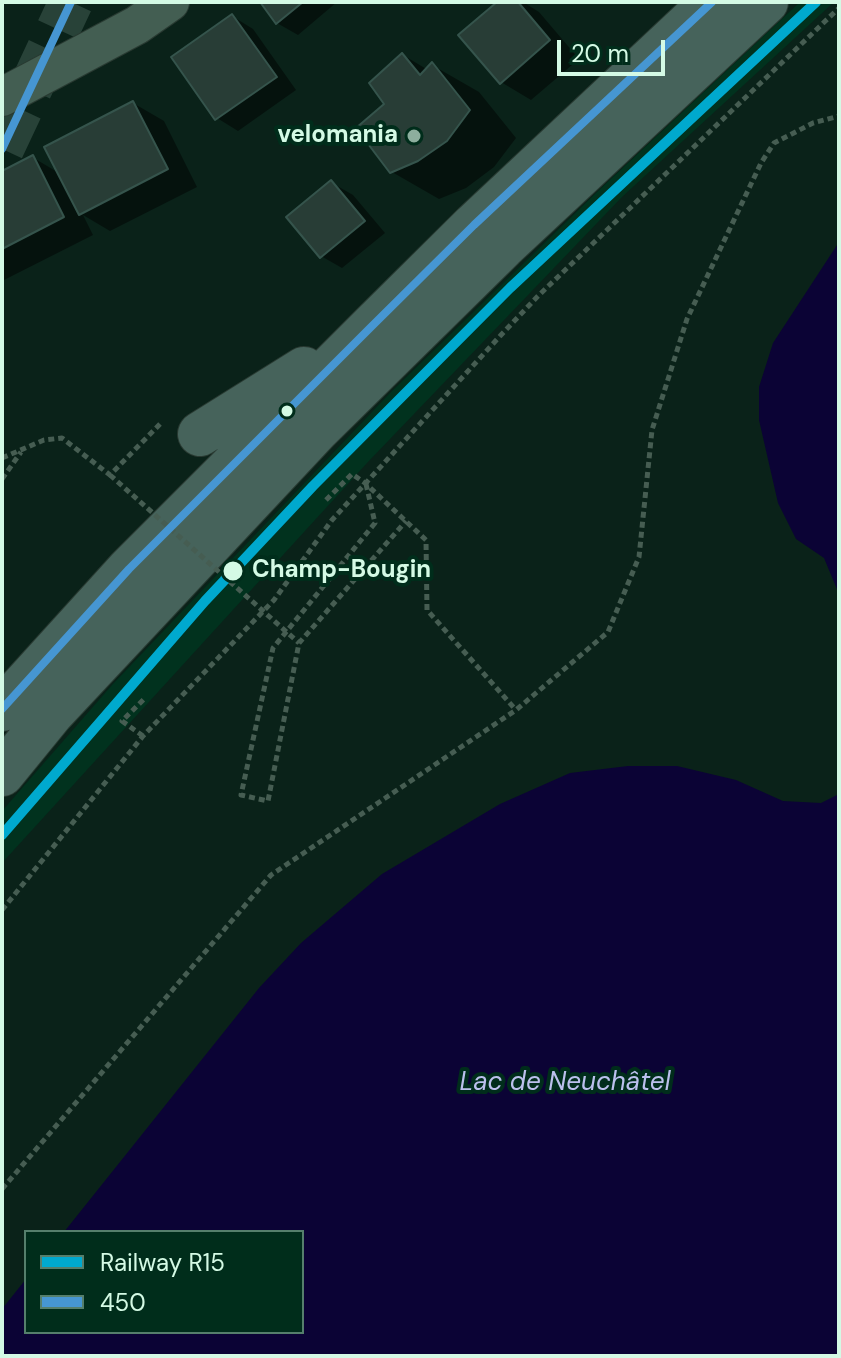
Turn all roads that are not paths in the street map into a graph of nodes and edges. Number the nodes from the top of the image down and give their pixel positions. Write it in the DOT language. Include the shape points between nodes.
graph roads {
  1 [pos="170,2"];
  2 [pos="712,2"];
  3 [pos="766,2"];
  4 [pos="2,97"];
  5 [pos="371,327"];
  6 [pos="183,426"];
  7 [pos="2,709"];
  8 [pos="2,774"];
  1 -- 4 [label="street"];
  2 -- 5 [label="main road"];
  3 -- 8 [label="main road" via="503,247 318,429 51,714"];
  5 -- 6 [label="main road"];
  5 -- 7 [label="main road" via="129,569"];
}
